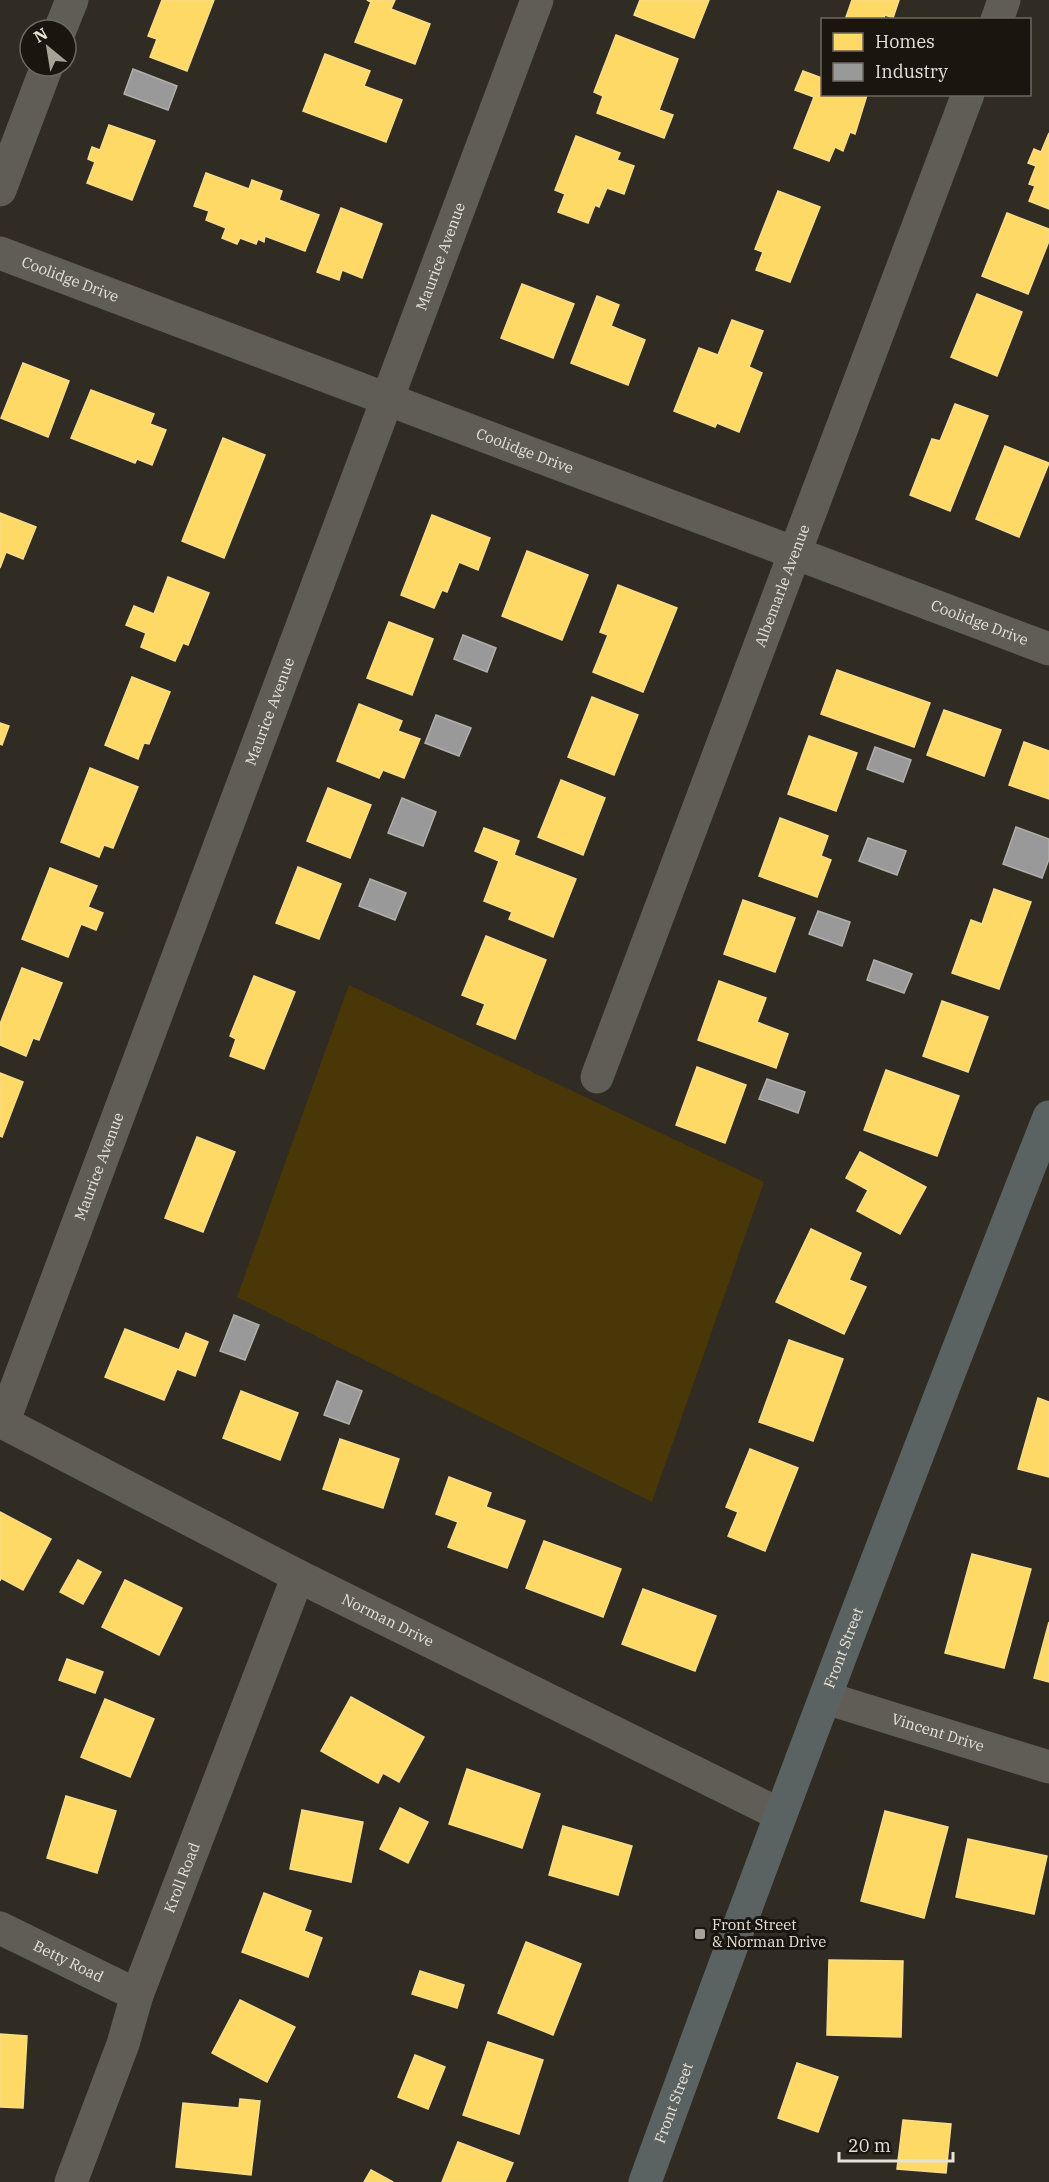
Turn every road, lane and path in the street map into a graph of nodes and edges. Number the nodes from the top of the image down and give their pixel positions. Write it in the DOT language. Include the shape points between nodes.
graph roads {
  1 [pos="72,0"];
  2 [pos="537,0"];
  3 [pos="1004,0"];
  4 [pos="65,18"];
  5 [pos="998,18"];
  6 [pos="42,78"];
  7 [pos="967,96"];
  8 [pos="0,190"];
  9 [pos="0,253"];
  10 [pos="387,399"];
  11 [pos="795,553"];
  12 [pos="1049,649"];
  13 [pos="597,1077"];
  14 [pos="1049,1117"];
  15 [pos="2,1422"];
  16 [pos="298,1576"];
  17 [pos="826,1698"];
  18 [pos="1049,1767"];
  19 [pos="779,1814"];
  20 [pos="0,1928"];
  21 [pos="137,1995"];
  22 [pos="71,2182"];
  23 [pos="645,2182"];
  1 -- 4 [label="street"];
  2 -- 10 [label="street, Maurice Avenue"];
  3 -- 5 [label="street"];
  6 -- 8 [label="street"];
  7 -- 11 [label="street, Albemarle Avenue"];
  9 -- 10 [label="street, Coolidge Drive"];
  10 -- 11 [label="street, Coolidge Drive"];
  10 -- 15 [label="street, Maurice Avenue"];
  11 -- 12 [label="street, Coolidge Drive"];
  11 -- 13 [label="street, Albemarle Avenue"];
  14 -- 17 [label="main road, Front Street" via="899,1498"];
  15 -- 16 [label="street, Norman Drive"];
  16 -- 19 [label="street, Norman Drive"];
  16 -- 21 [label="street, Kroll Road"];
  17 -- 18 [label="street, Vincent Drive"];
  17 -- 19 [label="main road, Front Street"];
  19 -- 23 [label="main road, Front Street"];
  20 -- 21 [label="street, Betty Road"];
  21 -- 22 [label="street, Kroll Road" via="123,2044"];
}
